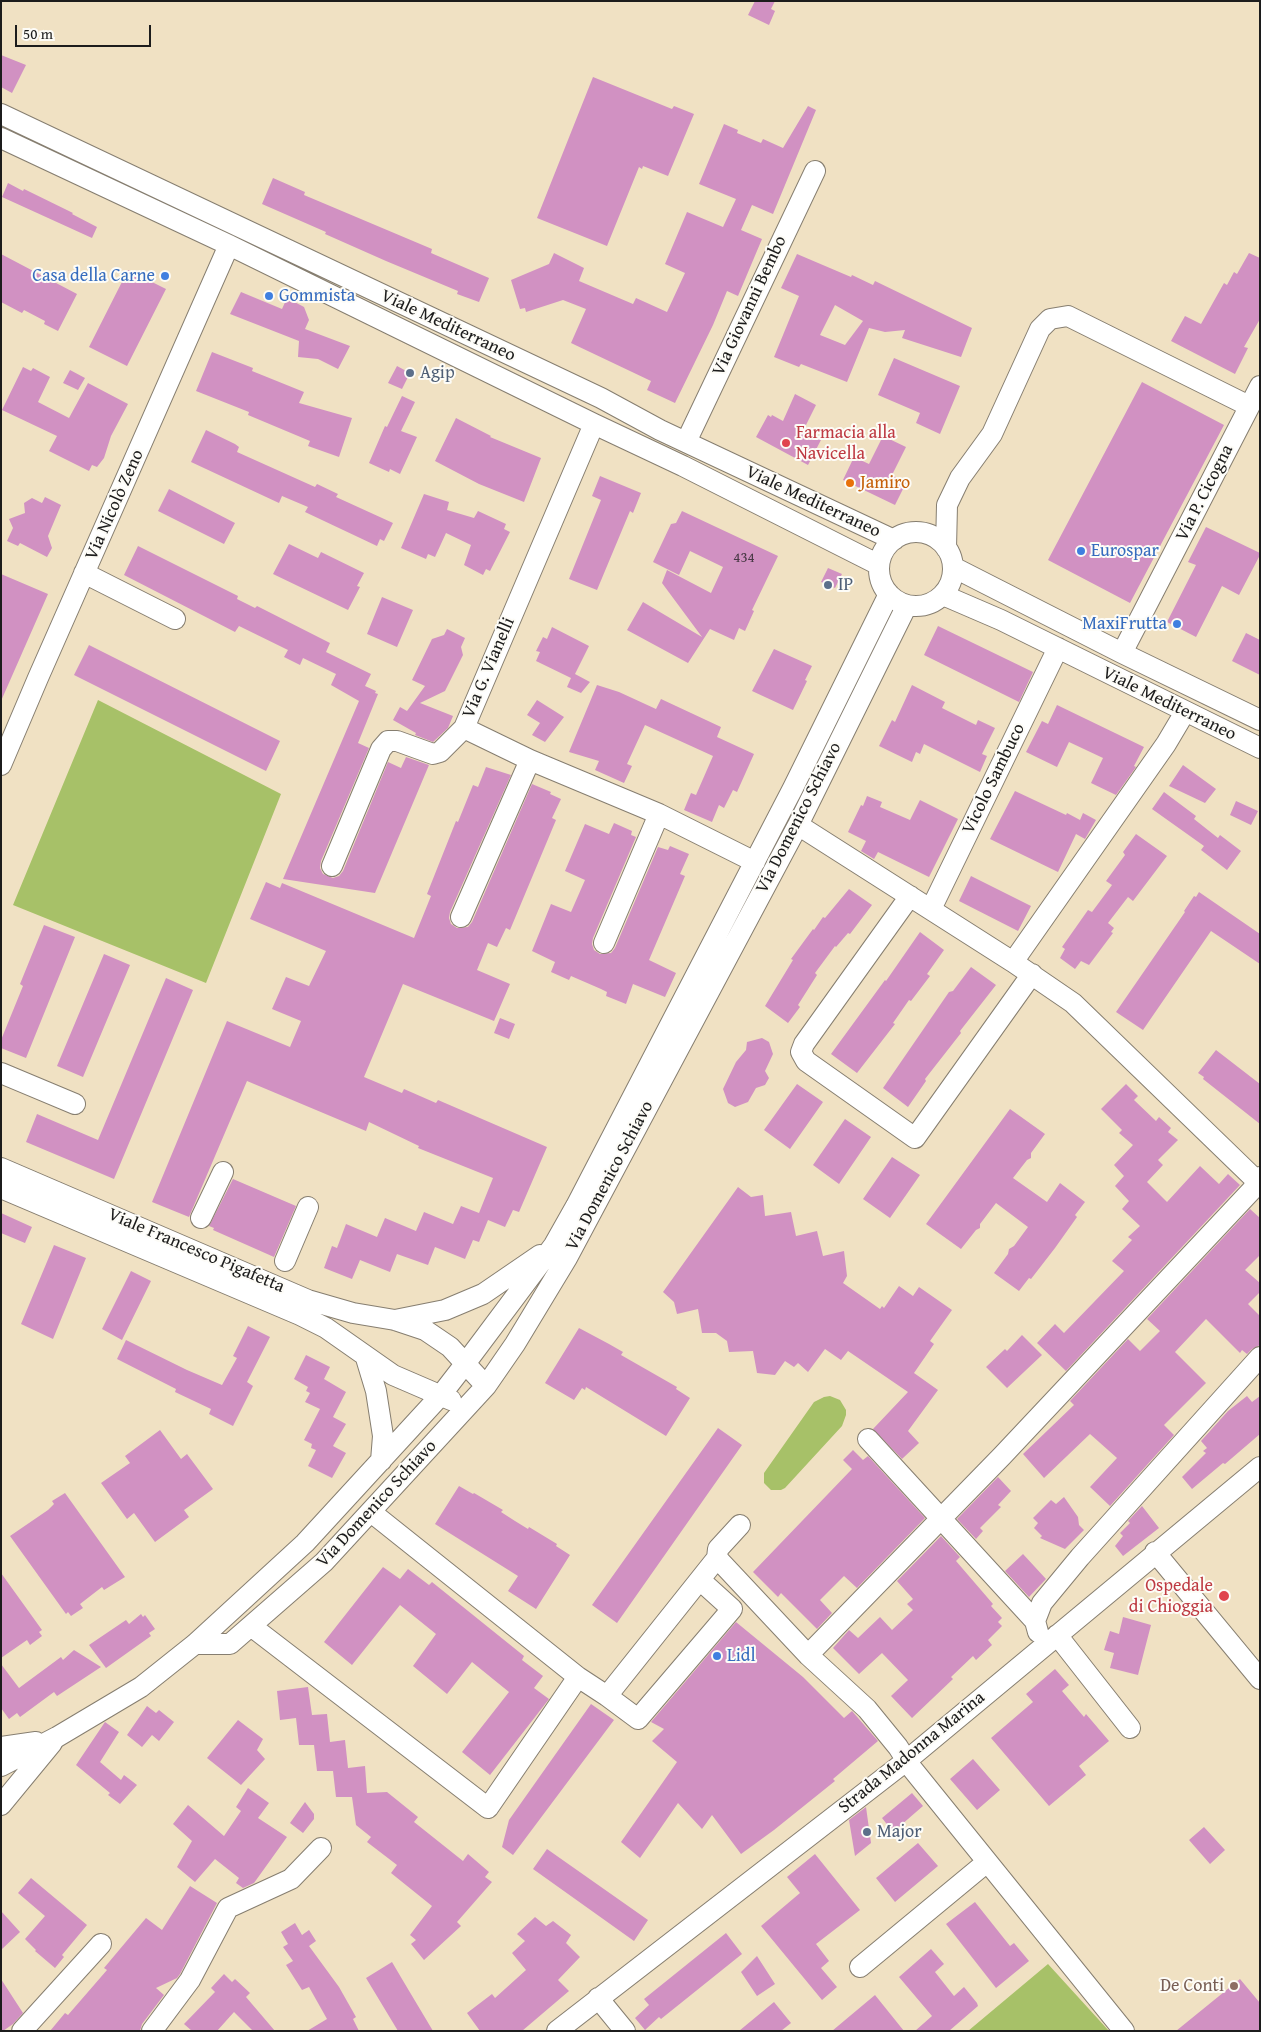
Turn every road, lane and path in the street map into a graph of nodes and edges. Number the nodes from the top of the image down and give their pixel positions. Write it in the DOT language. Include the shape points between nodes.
graph roads {
  1 [pos="1,114"];
  2 [pos="1,138"];
  3 [pos="815,171"];
  4 [pos="229,245"];
  5 [pos="1260,386"];
  6 [pos="1249,406"];
  7 [pos="594,424"];
  8 [pos="686,442"];
  9 [pos="947,505"];
  10 [pos="915,532"];
  11 [pos="894,540"];
  12 [pos="950,558"];
  13 [pos="879,565"];
  14 [pos="84,573"];
  15 [pos="889,594"];
  16 [pos="943,595"];
  17 [pos="907,605"];
  18 [pos="175,619"];
  19 [pos="1058,648"];
  20 [pos="1122,653"];
  21 [pos="1185,712"];
  22 [pos="1260,720"];
  23 [pos="464,728"];
  24 [pos="1260,748"];
  25 [pos="530,760"];
  26 [pos="1,765"];
  27 [pos="659,814"];
  28 [pos="798,825"];
  29 [pos="755,862"];
  30 [pos="332,866"];
  31 [pos="910,896"];
  32 [pos="931,909"];
  33 [pos="461,917"];
  34 [pos="604,943"];
  35 [pos="1013,962"];
  36 [pos="1032,974"];
  37 [pos="1,1073"];
  38 [pos="75,1104"];
  39 [pos="1,1168"];
  40 [pos="223,1172"];
  41 [pos="1259,1181"];
  42 [pos="1,1188"];
  43 [pos="308,1207"];
  44 [pos="201,1218"];
  45 [pos="120,1230"];
  46 [pos="554,1245"];
  47 [pos="286,1261"];
  48 [pos="395,1320"];
  49 [pos="1260,1357"];
  50 [pos="366,1358"];
  51 [pos="465,1364"];
  52 [pos="486,1386"];
  53 [pos="441,1395"];
  54 [pos="466,1407"];
  55 [pos="868,1439"];
  56 [pos="381,1461"];
  57 [pos="1260,1467"];
  58 [pos="371,1512"];
  59 [pos="942,1518"];
  60 [pos="740,1525"];
  61 [pos="1155,1552"];
  62 [pos="717,1558"];
  63 [pos="700,1580"];
  64 [pos="1035,1620"];
  65 [pos="251,1626"];
  66 [pos="1051,1640"];
  67 [pos="194,1644"];
  68 [pos="808,1655"];
  69 [pos="578,1677"];
  70 [pos="1260,1679"];
  71 [pos="607,1696"];
  72 [pos="1130,1728"];
  73 [pos="54,1738"];
  74 [pos="1,1747"];
  75 [pos="906,1761"];
  76 [pos="1,1766"];
  77 [pos="1,1805"];
  78 [pos="322,1848"];
  79 [pos="988,1862"];
  80 [pos="101,1944"];
  81 [pos="860,1967"];
  82 [pos="598,1998"];
  83 [pos="22,2031"];
  84 [pos="152,2031"];
  85 [pos="557,2031"];
  86 [pos="624,2031"];
  87 [pos="1124,2031"];
  1 -- 8 [label="street, Viale Mediterraneo" via="601,398"];
  2 -- 4 [label="street, Viale Mediterraneo"];
  3 -- 8 [label="street, Via Giovanni Bembo"];
  4 -- 7 [label="street, Viale Mediterraneo"];
  4 -- 14 [label="street, Via Nicolò Zeno"];
  5 -- 6 [label="street, Via P. Cicogna"];
  6 -- 9 [label="street" via="1068,316 1050,319 1040,329 992,434 960,478"];
  6 -- 20 [label="street, Via P. Cicogna"];
  7 -- 13 [label="street, Viale Mediterraneo"];
  7 -- 23 [label="street, Via G. Vianelli"];
  8 -- 11 [label="street, Viale Mediterraneo"];
  9 -- 10 [label="street"];
  9 -- 12 [label="street"];
  10 -- 11 [label="street"];
  10 -- 12 [label="street" via="934,537"];
  11 -- 13 [label="street"];
  12 -- 16 [label="street" via="952,577"];
  12 -- 20 [label="street, Viale Mediterraneo"];
  13 -- 15 [label="street" via="883,586"];
  14 -- 18 [label="street"];
  14 -- 26 [label="street, Via Nicolò Zeno"];
  15 -- 17 [label="street"];
  15 -- 29 [label="street, Via Domenico Schiavo"];
  16 -- 17 [label="street" via="926,605"];
  16 -- 19 [label="street, Viale Mediterraneo"];
  17 -- 28 [label="street, Via Domenico Schiavo"];
  19 -- 21 [label="street, Viale Mediterraneo"];
  19 -- 32 [label="street, Vicolo Sambuco"];
  20 -- 22 [label="street, Viale Mediterraneo"];
  21 -- 24 [label="street, Viale Mediterraneo"];
  21 -- 35 [label="street"];
  23 -- 25 [label="street, Via G. Vianelli"];
  23 -- 30 [label="street" via="440,752 433,754 397,740 388,741 381,749"];
  25 -- 27 [label="street, Via G. Vianelli"];
  25 -- 33 [label="street"];
  27 -- 29 [label="street, Via G. Vianelli"];
  27 -- 34 [label="street"];
  28 -- 31 [label="street"];
  28 -- 52 [label="street, Via Domenico Schiavo" via="567,1258 516,1344"];
  29 -- 46 [label="street, Via Domenico Schiavo"];
  31 -- 32 [label="street"];
  31 -- 36 [label="street" via="804,1044 802,1052 806,1061 916,1138"];
  32 -- 35 [label="street"];
  35 -- 36 [label="street"];
  36 -- 41 [label="street" via="1099,1026"];
  37 -- 38 [label="street"];
  39 -- 45 [label="street, Viale Francesco Pigafetta"];
  40 -- 44 [label="street"];
  41 -- 59 [label="street"];
  42 -- 45 [label="street, Viale Francesco Pigafetta"];
  43 -- 47 [label="street"];
  45 -- 48 [label="street, Viale Francesco Pigafetta" via="308,1300 353,1313"];
  45 -- 50 [label="street, Viale Francesco Pigafetta" via="326,1328"];
  46 -- 48 [label="street, Viale Francesco Pigafetta" via="483,1294 445,1310"];
  46 -- 51 [label="street, Via Domenico Schiavo"];
  48 -- 51 [label="street, Viale Francesco Pigafetta" via="425,1330 450,1346"];
  49 -- 64 [label="street" via="1080,1557 1042,1603"];
  50 -- 53 [label="street, Viale Francesco Pigafetta" via="392,1374"];
  50 -- 56 [label="street" via="376,1391 383,1436"];
  51 -- 52 [label="street, Viale Francesco Pigafetta"];
  51 -- 53 [label="street, Via Domenico Schiavo"];
  52 -- 54 [label="street, Via Domenico Schiavo"];
  53 -- 54 [label="street, Viale Francesco Pigafetta"];
  53 -- 56 [label="street, Via Domenico Schiavo"];
  54 -- 58 [label="street, Via Domenico Schiavo"];
  55 -- 59 [label="street"];
  56 -- 67 [label="street, Via Domenico Schiavo" via="305,1543"];
  57 -- 61 [label="street, Strada Madonna Marina"];
  58 -- 65 [label="street, Via Domenico Schiavo" via="324,1562"];
  58 -- 69 [label="street"];
  59 -- 64 [label="street"];
  59 -- 68 [label="street"];
  60 -- 62 [label="street" via="718,1549"];
  61 -- 66 [label="street, Strada Madonna Marina"];
  61 -- 70 [label="street"];
  62 -- 63 [label="street"];
  62 -- 68 [label="street"];
  63 -- 71 [label="street"];
  63 -- 71 [label="street" via="732,1609 638,1719"];
  64 -- 66 [label="street" via="1040,1637"];
  65 -- 67 [label="street, Via Domenico Schiavo" via="230,1644"];
  65 -- 69 [label="street" via="488,1808"];
  66 -- 72 [label="street"];
  66 -- 75 [label="street, Strada Madonna Marina"];
  67 -- 73 [label="street, Via Domenico Schiavo" via="141,1687"];
  68 -- 75 [label="street" via="867,1709"];
  69 -- 71 [label="street"];
  73 -- 74 [label="street"];
  73 -- 76 [label="street, Via Domenico Schiavo"];
  73 -- 77 [label="street, Via Domenico Schiavo"];
  75 -- 79 [label="street"];
  75 -- 82 [label="street, Strada Madonna Marina"];
  78 -- 84 [label="street" via="291,1879 228,1908 190,1980"];
  79 -- 81 [label="street"];
  79 -- 87 [label="street"];
  80 -- 83 [label="street"];
  82 -- 85 [label="street, Strada Madonna Marina"];
  82 -- 86 [label="street"];
}
